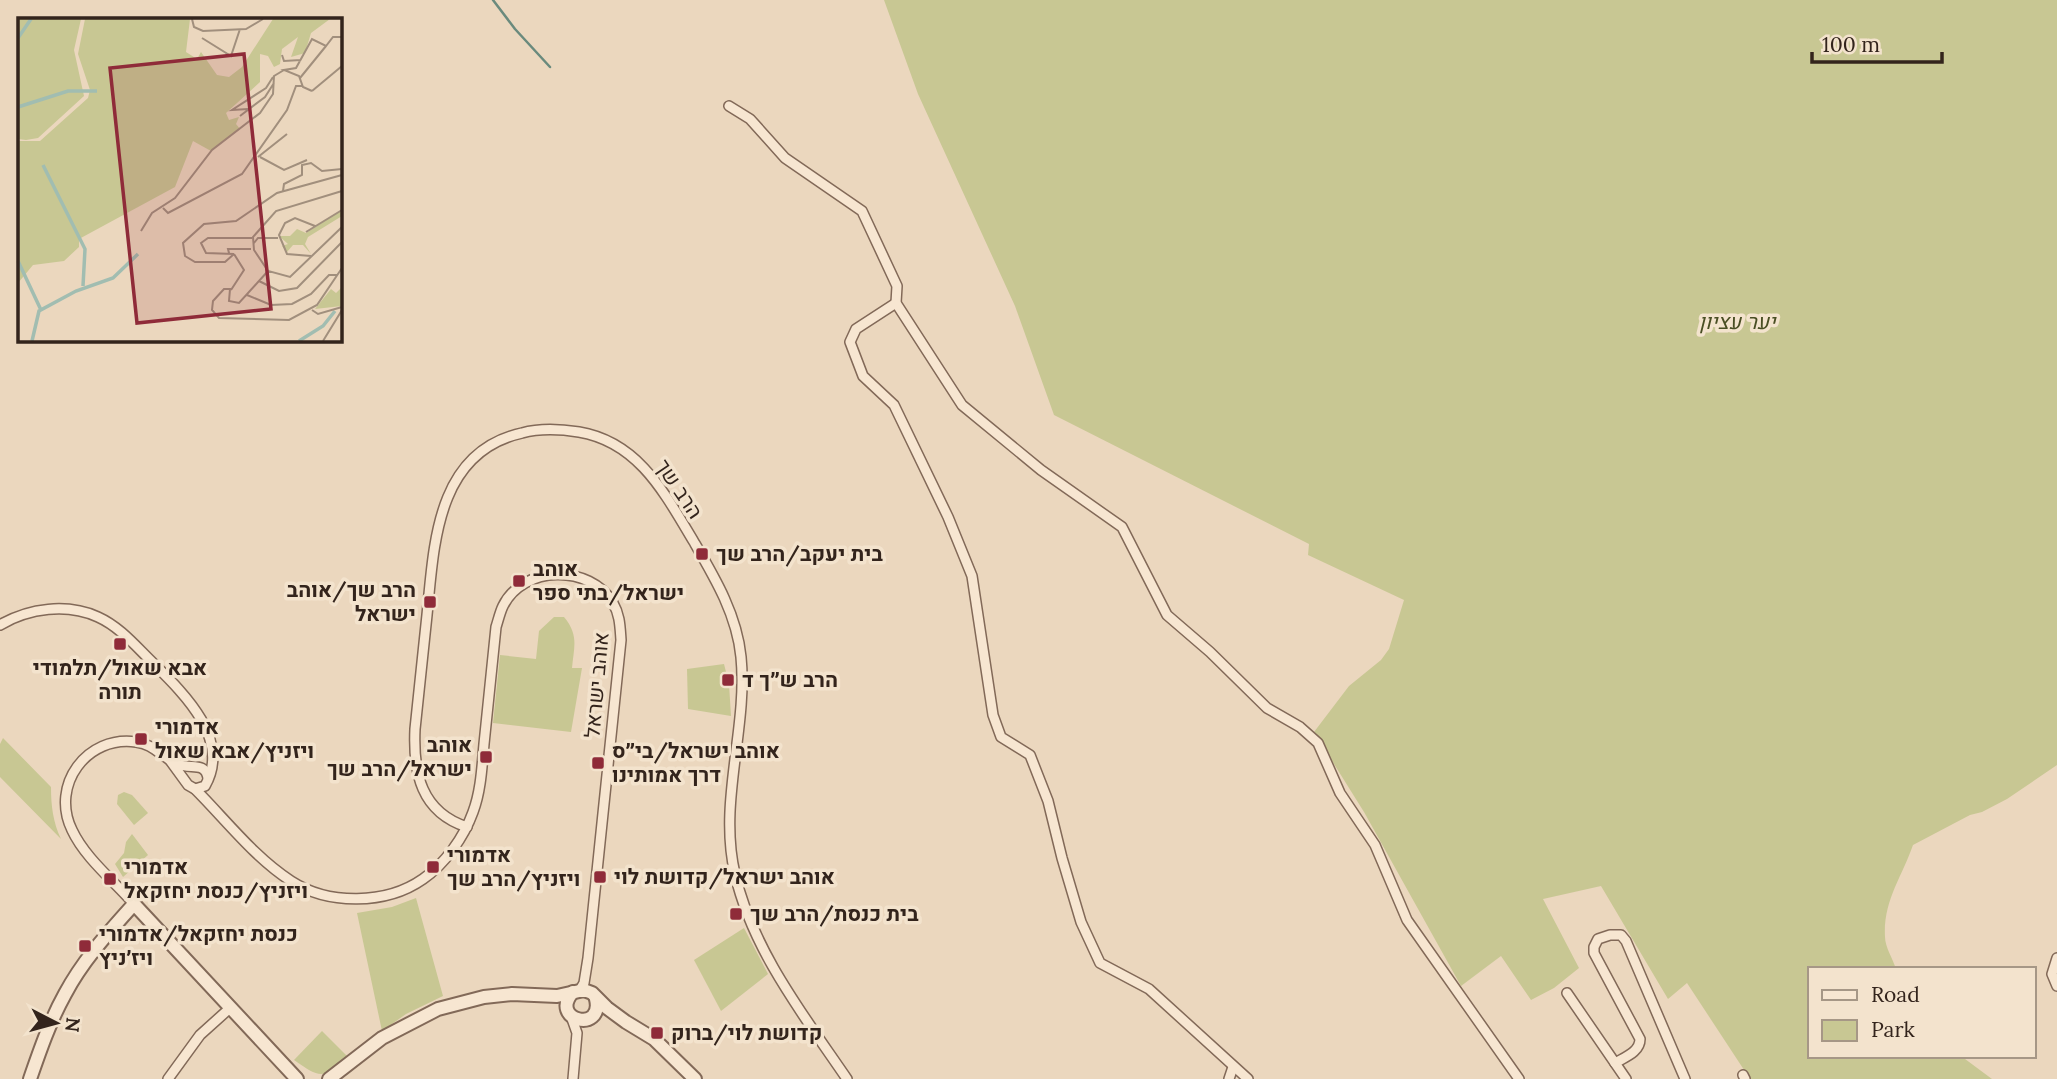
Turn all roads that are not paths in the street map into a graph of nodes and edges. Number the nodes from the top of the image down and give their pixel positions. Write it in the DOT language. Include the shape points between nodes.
graph roads {
  1 [pos="729,106"];
  2 [pos="896,303"];
  3 [pos="0,625"];
  4 [pos="209,740"];
  5 [pos="169,759"];
  6 [pos="195,766"];
  7 [pos="208,781"];
  8 [pos="186,782"];
  9 [pos="195,789"];
  10 [pos="216,811"];
  11 [pos="467,827"];
  12 [pos="134,904"];
  13 [pos="2057,958"];
  14 [pos="2057,986"];
  15 [pos="1567,993"];
  16 [pos="585,994"];
  17 [pos="537,996"];
  18 [pos="230,1009"];
  19 [pos="570,1014"];
  20 [pos="591,1017"];
  21 [pos="632,1026"];
  22 [pos="577,1045"];
  23 [pos="1615,1063"];
  24 [pos="1233,1067"];
  25 [pos="293,1077"];
  26 [pos="334,1077"];
  27 [pos="30,1079"];
  28 [pos="168,1079"];
  29 [pos="573,1079"];
  30 [pos="695,1079"];
  31 [pos="847,1079"];
  32 [pos="1229,1079"];
  33 [pos="1248,1079"];
  34 [pos="1519,1079"];
  35 [pos="1626,1079"];
  36 [pos="1685,1079"];
  1 -- 2 [label="street" via="750,119 785,158 862,211 897,286"];
  2 -- 24 [label="street" via="856,329 850,342 863,376 894,404 972,576 993,715 1001,737 1030,754 1048,801 1081,922 1100,962 1149,989"];
  2 -- 34 [label="street" via="962,405 1041,470 1122,527 1167,615 1267,708 1318,743 1340,793 1375,845 1407,920"];
  3 -- 4 [label="street" via="42,610 98,617 127,637 179,689 199,716"];
  4 -- 6 [label="street" via="207,756"];
  4 -- 7 [label="street"];
  5 -- 6 [label="street"];
  5 -- 8 [label="street"];
  5 -- 12 [label="street" via="145,744 108,744 82,759 67,789 72,830"];
  6 -- 7 [label="street" via="204,769"];
  6 -- 8 [label="street"];
  7 -- 9 [label="street"];
  7 -- 10 [label="street"];
  8 -- 9 [label="street"];
  9 -- 10 [label="street, אוהב ישראל"];
  10 -- 11 [label="street, אוהב ישראל" via="264,861 293,882 346,898 394,892 420,881 436,870"];
  11 -- 16 [label="street, אוהב ישראל" via="480,779 496,627 503,606 514,590 529,580 547,575 583,579 612,602 620,619 621,640"];
  11 -- 31 [label="street, הרב שך" via="443,816 427,797 415,752 433,551 442,511 468,463 496,442 531,430 599,437 622,448 650,473 711,570 729,608 742,670 730,817 739,893 770,960"];
  12 -- 18 [label="street"];
  12 -- 27 [label="street" via="65,993"];
  13 -- 14 [label="street" via="2052,974"];
  15 -- 23 [label="street"];
  16 -- 17 [label="street"];
  16 -- 19 [label="street" via="568,999"];
  16 -- 20 [label="street" via="597,1006"];
  16 -- 21 [label="street"];
  17 -- 19 [label="street"];
  17 -- 26 [label="street" via="484,997 438,1009 382,1038"];
  18 -- 25 [label="street"];
  18 -- 28 [label="street" via="200,1035"];
  19 -- 20 [label="street" via="580,1020"];
  19 -- 22 [label="street"];
  20 -- 21 [label="street"];
  20 -- 22 [label="street"];
  21 -- 30 [label="street" via="654,1039"];
  22 -- 29 [label="street"];
  23 -- 35 [label="street"];
  23 -- 36 [label="street" via="1640,1044 1594,953 1598,939 1617,934 1626,941"];
  24 -- 32 [label="street"];
  24 -- 33 [label="street"];
}
